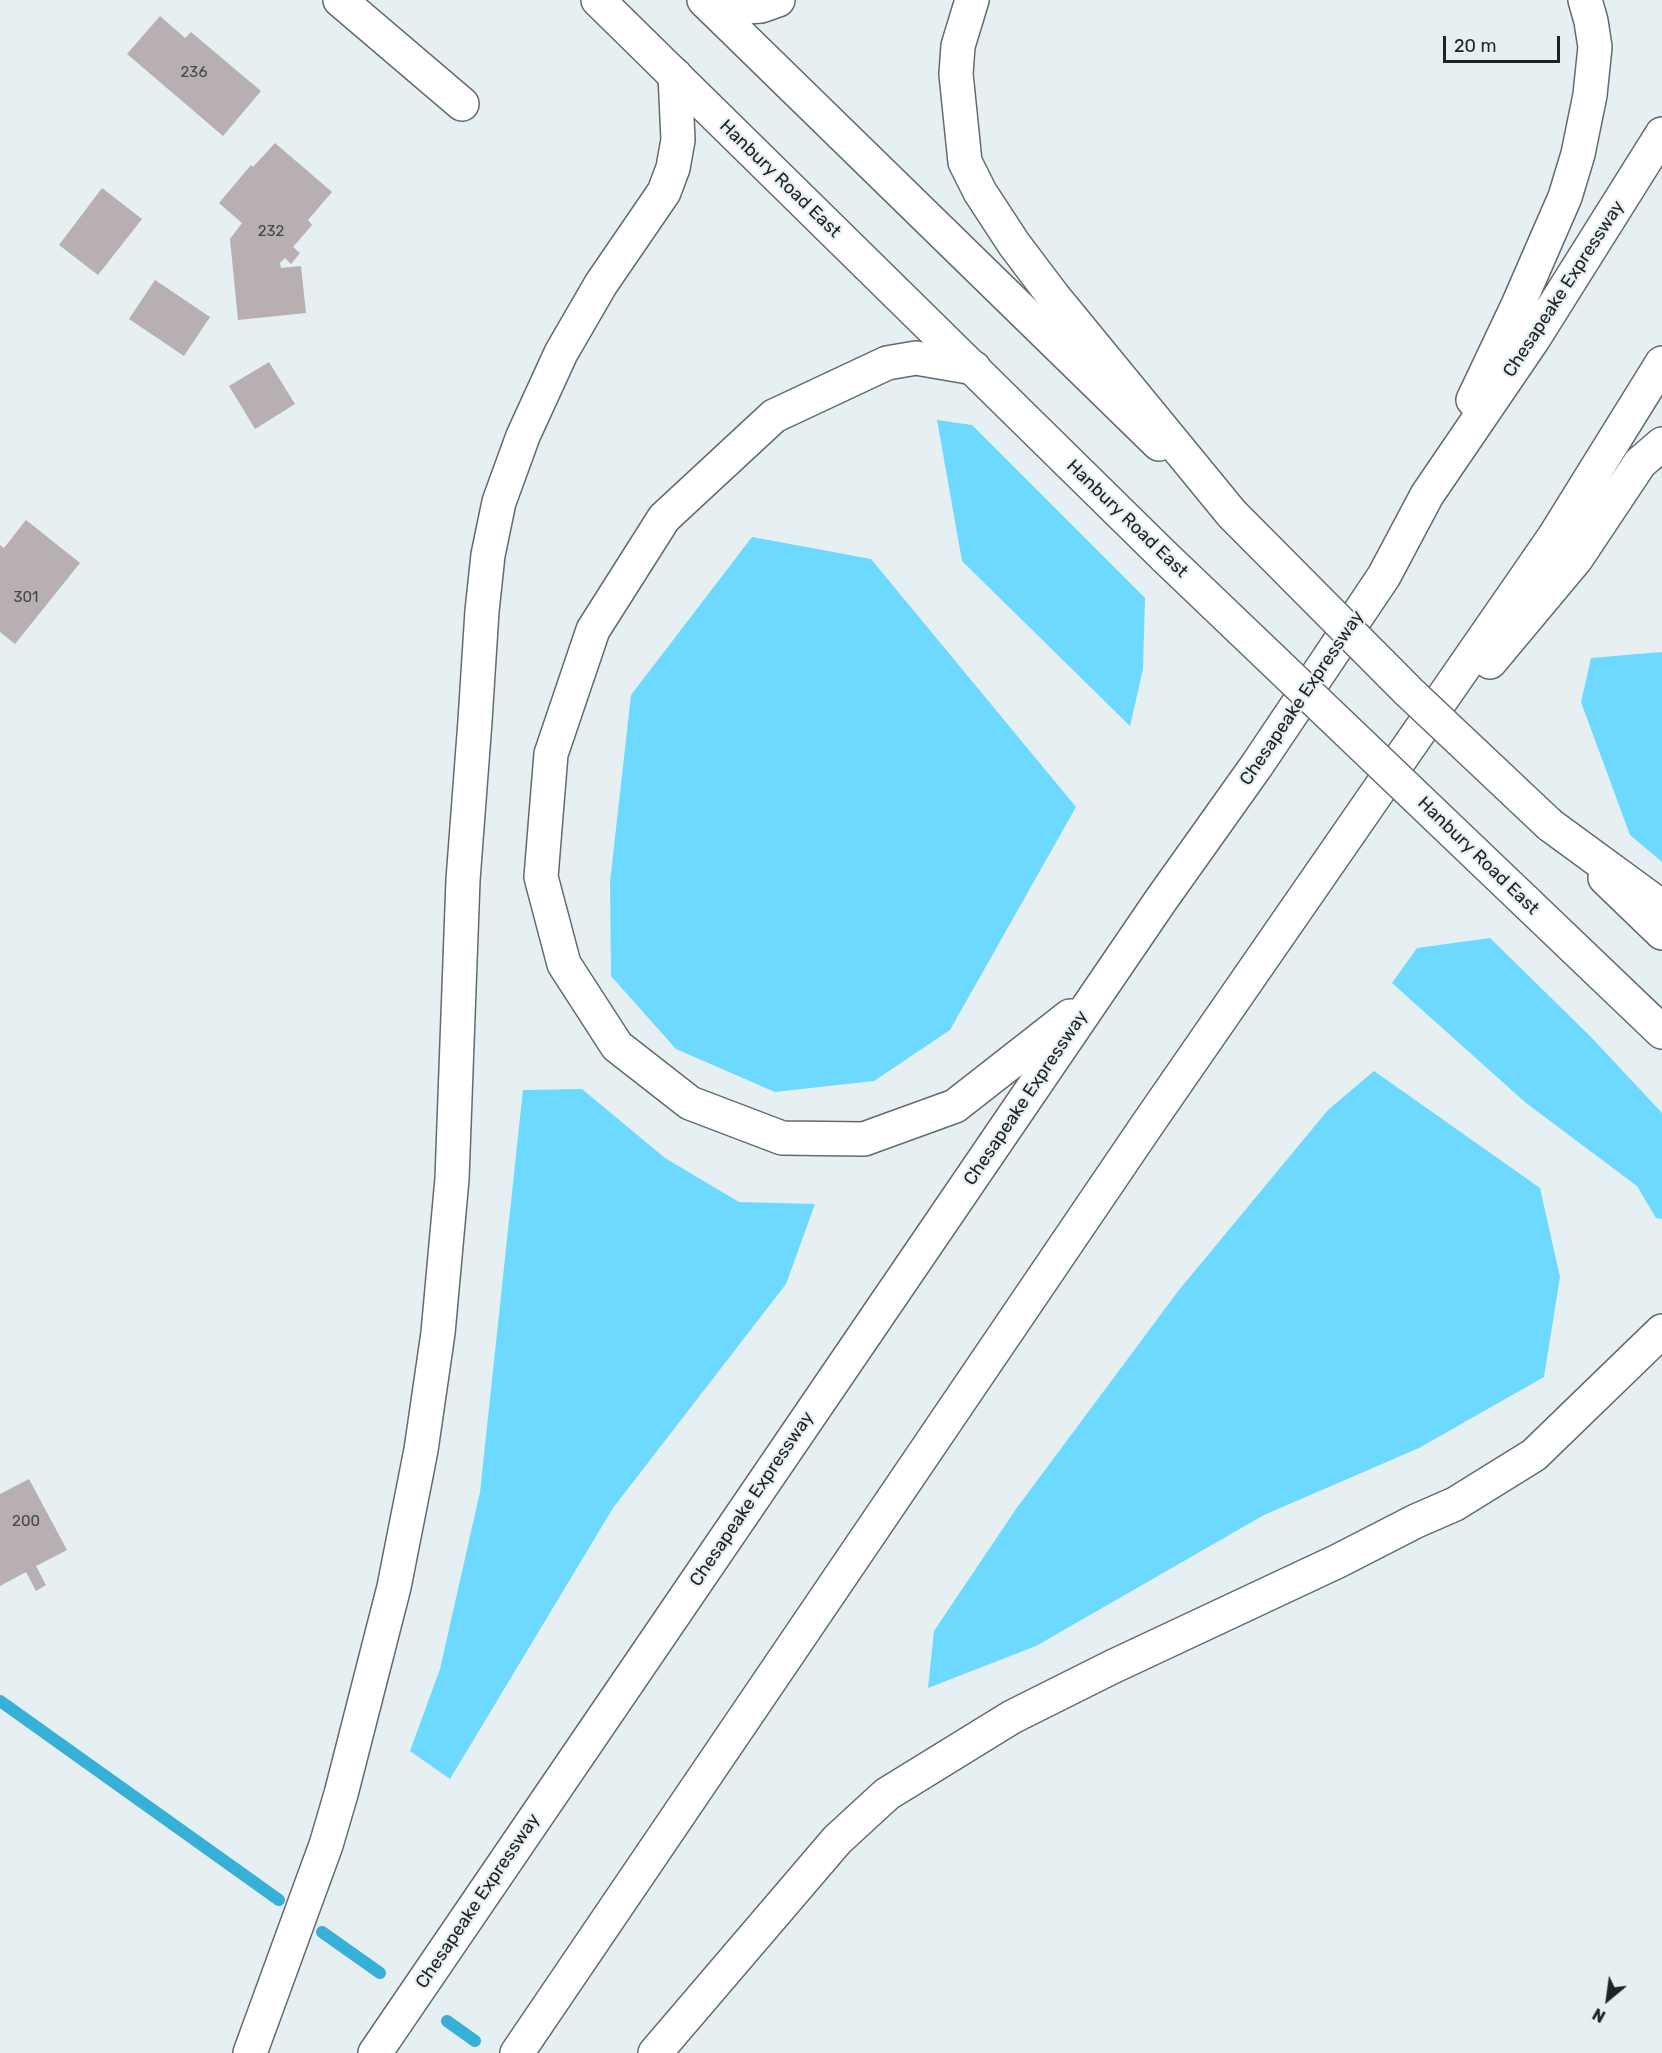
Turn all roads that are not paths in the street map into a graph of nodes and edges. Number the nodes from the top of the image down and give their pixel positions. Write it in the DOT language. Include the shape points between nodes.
graph roads {
  1 [pos="340,0"];
  2 [pos="598,0"];
  3 [pos="704,0"];
  4 [pos="714,0"];
  5 [pos="778,0"];
  6 [pos="972,0"];
  7 [pos="1585,0"];
  8 [pos="675,75"];
  9 [pos="462,104"];
  10 [pos="1662,134"];
  11 [pos="1662,363"];
  12 [pos="974,368"];
  13 [pos="1662,444"];
  14 [pos="1427,495"];
  15 [pos="1232,514"];
  16 [pos="1550,825"];
  17 [pos="1352,826"];
  18 [pos="1662,907"];
  19 [pos="1662,933"];
  20 [pos="1095,997"];
  21 [pos="1662,1032"];
  22 [pos="1662,1331"];
  23 [pos="250,2053"];
  24 [pos="375,2053"];
  25 [pos="517,2053"];
  26 [pos="656,2053"];
  1 -- 9 [label="main road"];
  2 -- 8 [label="main road, Hanbury Road East"];
  3 -- 15 [label="main road"];
  4 -- 5 [label="main road" via="733,8"];
  6 -- 15 [label="main road" via="958,46 956,74 965,162 980,192 1054,297"];
  7 -- 14 [label="main road" via="1595,47 1590,95 1565,197"];
  8 -- 12 [label="main road, Hanbury Road East"];
  8 -- 23 [label="main road" via="678,140 664,192 601,284 561,353 523,436 499,502 482,611 463,880 452,1179 438,1333 421,1450 394,1587 341,1794"];
  10 -- 14 [label="main road, Chesapeake Expressway" via="1534,338"];
  11 -- 17 [label="main road" via="1554,537"];
  12 -- 20 [label="main road" via="915,358 887,363 774,416 664,518 593,630 551,754 541,877 564,964 617,1046 690,1103 782,1137 864,1139 955,1106"];
  12 -- 21 [label="main road, Hanbury Road East, bridge" via="1166,558"];
  13 -- 17 [label="main road" via="1640,463 1576,559"];
  14 -- 20 [label="main road, Chesapeake Expressway" via="1384,576"];
  15 -- 16 [label="main road, bridge" via="1409,692"];
  16 -- 18 [label="main road"];
  16 -- 19 [label="main road"];
  17 -- 25 [label="main road"];
  20 -- 24 [label="main road, Chesapeake Expressway"];
  22 -- 26 [label="main road" via="1534,1455 1455,1504 1012,1717 887,1794 837,1840"];
}
